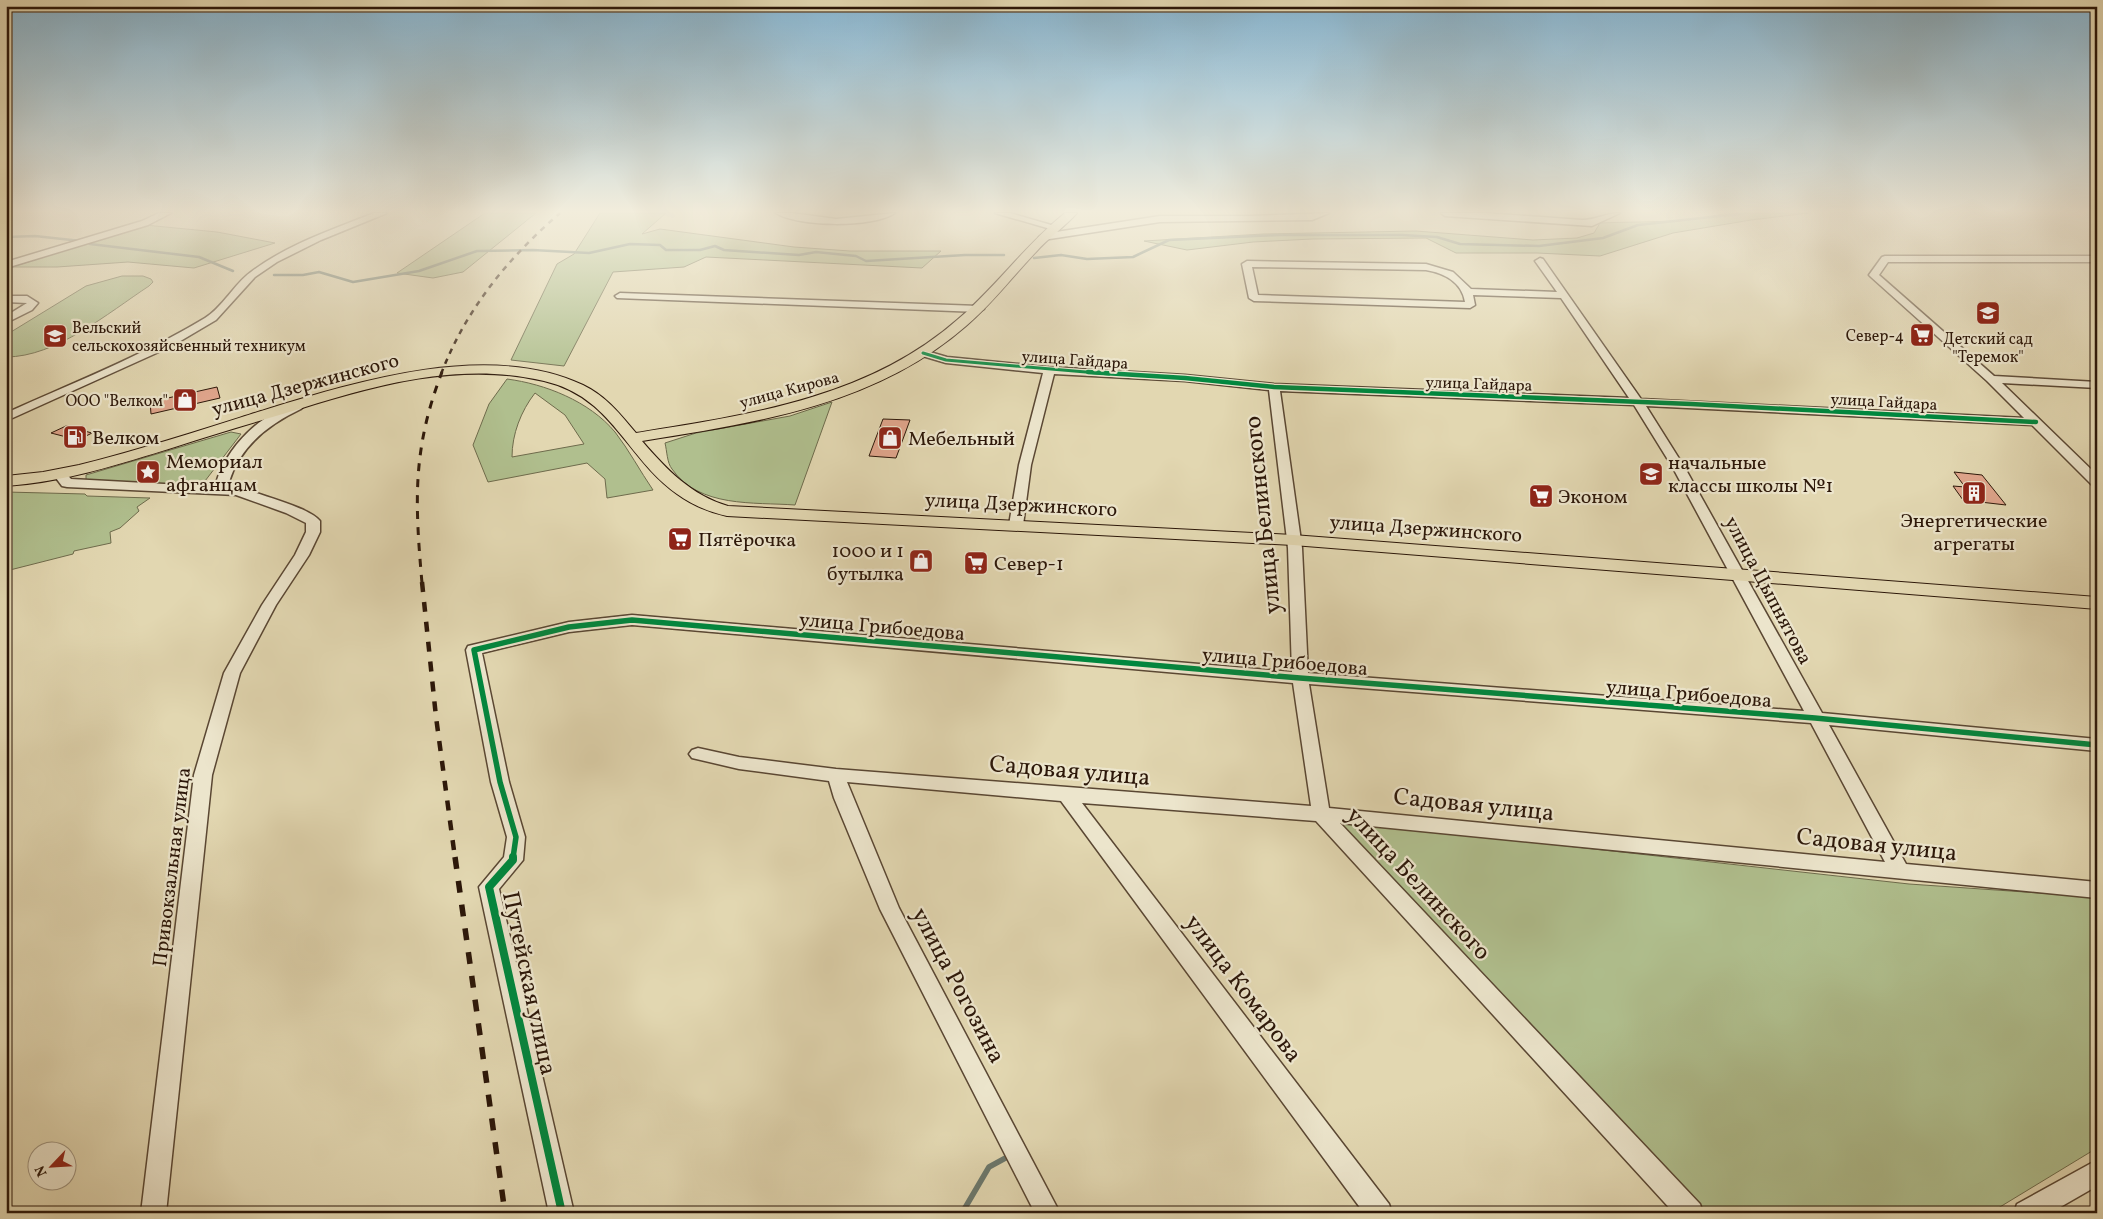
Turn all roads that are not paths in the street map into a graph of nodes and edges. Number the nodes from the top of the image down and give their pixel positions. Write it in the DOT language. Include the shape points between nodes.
graph roads {
  1 [pos="259,270"];
  2 [pos="1012,270"];
  3 [pos="1248,270"];
  4 [pos="1441,270"];
  5 [pos="1547,270"];
  6 [pos="1878,270"];
  7 [pos="1468,292"];
  8 [pos="1565,295"];
  9 [pos="620,296"];
  10 [pos="6,299"];
  11 [pos="978,308"];
  12 [pos="6,320"];
  13 [pos="923,353"];
  14 [pos="1049,370"];
  15 [pos="1991,379"];
  16 [pos="2097,385"];
  17 [pos="1274,387"];
  18 [pos="324,396"];
  19 [pos="1638,402"];
  20 [pos="610,411"];
  21 [pos="6,418"];
  22 [pos="2036,422"];
  23 [pos="705,426"];
  24 [pos="672,432"];
  25 [pos="632,438"];
  26 [pos="645,454"];
  27 [pos="59,474"];
  28 [pos="6,480"];
  29 [pos="2097,482"];
  30 [pos="235,492"];
  31 [pos="1016,525"];
  32 [pos="1293,540"];
  33 [pos="1737,573"];
  34 [pos="2097,603"];
  35 [pos="474,650"];
  36 [pos="1300,678"];
  37 [pos="1815,718"];
  38 [pos="2097,745"];
  39 [pos="698,754"];
  40 [pos="836,776"];
  41 [pos="1066,795"];
  42 [pos="1321,814"];
  43 [pos="1900,872"];
  44 [pos="2097,890"];
  45 [pos="2097,1172"];
  46 [pos="153,1213"];
  47 [pos="562,1213"];
  48 [pos="1048,1213"];
  49 [pos="1380,1213"];
  50 [pos="1690,1213"];
  51 [pos="2026,1213"];
  1 -- 21 [label="street" via="212,318 168,344"];
  2 -- 11 [label="main road, улица Кирова"];
  3 -- 7 [label="street" via="1254,298 1470,305"];
  4 -- 7 [label="street" via="1454,274"];
  5 -- 8 [label="street, улица Цыпнятова"];
  6 -- 15 [label="street" via="1874,275"];
  7 -- 8 [label="street"];
  8 -- 19 [label="street, улица Цыпнятова"];
  9 -- 11 [label="street"];
  10 -- 12 [label="street" via="26,299 32,303"];
  11 -- 13 [label="main road, улица Кирова"];
  13 -- 14 [label="street, улица Гайдара" via="946,360"];
  13 -- 23 [label="main road, улица Кирова" via="874,380 824,401 775,414"];
  14 -- 17 [label="street, улица Гайдара"];
  14 -- 31 [label="street" via="1025,465"];
  15 -- 16 [label="street"];
  15 -- 22 [label="street"];
  17 -- 19 [label="street, улица Гайдара"];
  17 -- 32 [label="street, улица Белинского"];
  18 -- 20 [label="main road, улица Дзержинского" via="377,382 422,375 462,371 503,372 538,375 569,384 583,390"];
  18 -- 27 [label="main road, улица Дзержинского" via="128,457"];
  18 -- 30 [label="street" via="283,413 250,438 224,472 222,484"];
  19 -- 22 [label="street, улица Гайдара"];
  19 -- 33 [label="street, улица Цыпнятова"];
  20 -- 23 [label="main road" via="643,426"];
  20 -- 25 [label="main road, улица Дзержинского"];
  22 -- 29 [label="street"];
  23 -- 24 [label="main road, улица Кирова"];
  24 -- 25 [label="main road, улица Кирова"];
  24 -- 26 [label="main road" via="650,441 645,447"];
  25 -- 26 [label="main road, улица Дзержинского"];
  26 -- 31 [label="main road, улица Дзержинского" via="686,495 727,511"];
  27 -- 28 [label="main road, улица Дзержинского"];
  27 -- 30 [label="street" via="67,483"];
  30 -- 46 [label="street, Привокзальная улица" via="299,512 313,522 313,532 232,673 203,775"];
  31 -- 32 [label="main road, улица Дзержинского"];
  32 -- 33 [label="main road, улица Дзержинского"];
  32 -- 36 [label="street, улица Белинского"];
  33 -- 34 [label="main road, улица Дзержинского"];
  33 -- 37 [label="street, улица Цыпнятова"];
  35 -- 36 [label="street, улица Грибоедова" via="569,628 632,620"];
  35 -- 47 [label="street, Путейская улица" via="500,782 516,837 513,860 489,887"];
  36 -- 37 [label="street, улица Грибоедова"];
  36 -- 42 [label="street, улица Белинского"];
  37 -- 38 [label="street, улица Грибоедова"];
  37 -- 43 [label="street, улица Цыпнятова"];
  39 -- 40 [label="street, Садовая улица"];
  40 -- 41 [label="street, Садовая улица"];
  40 -- 48 [label="street, улица Рогозина" via="890,910"];
  41 -- 42 [label="street, Садовая улица"];
  41 -- 49 [label="street, улица Комарова"];
  42 -- 43 [label="street, Садовая улица"];
  42 -- 50 [label="street, улица Белинского"];
  43 -- 44 [label="street, Садовая улица"];
  45 -- 51 [label="street"];
}
